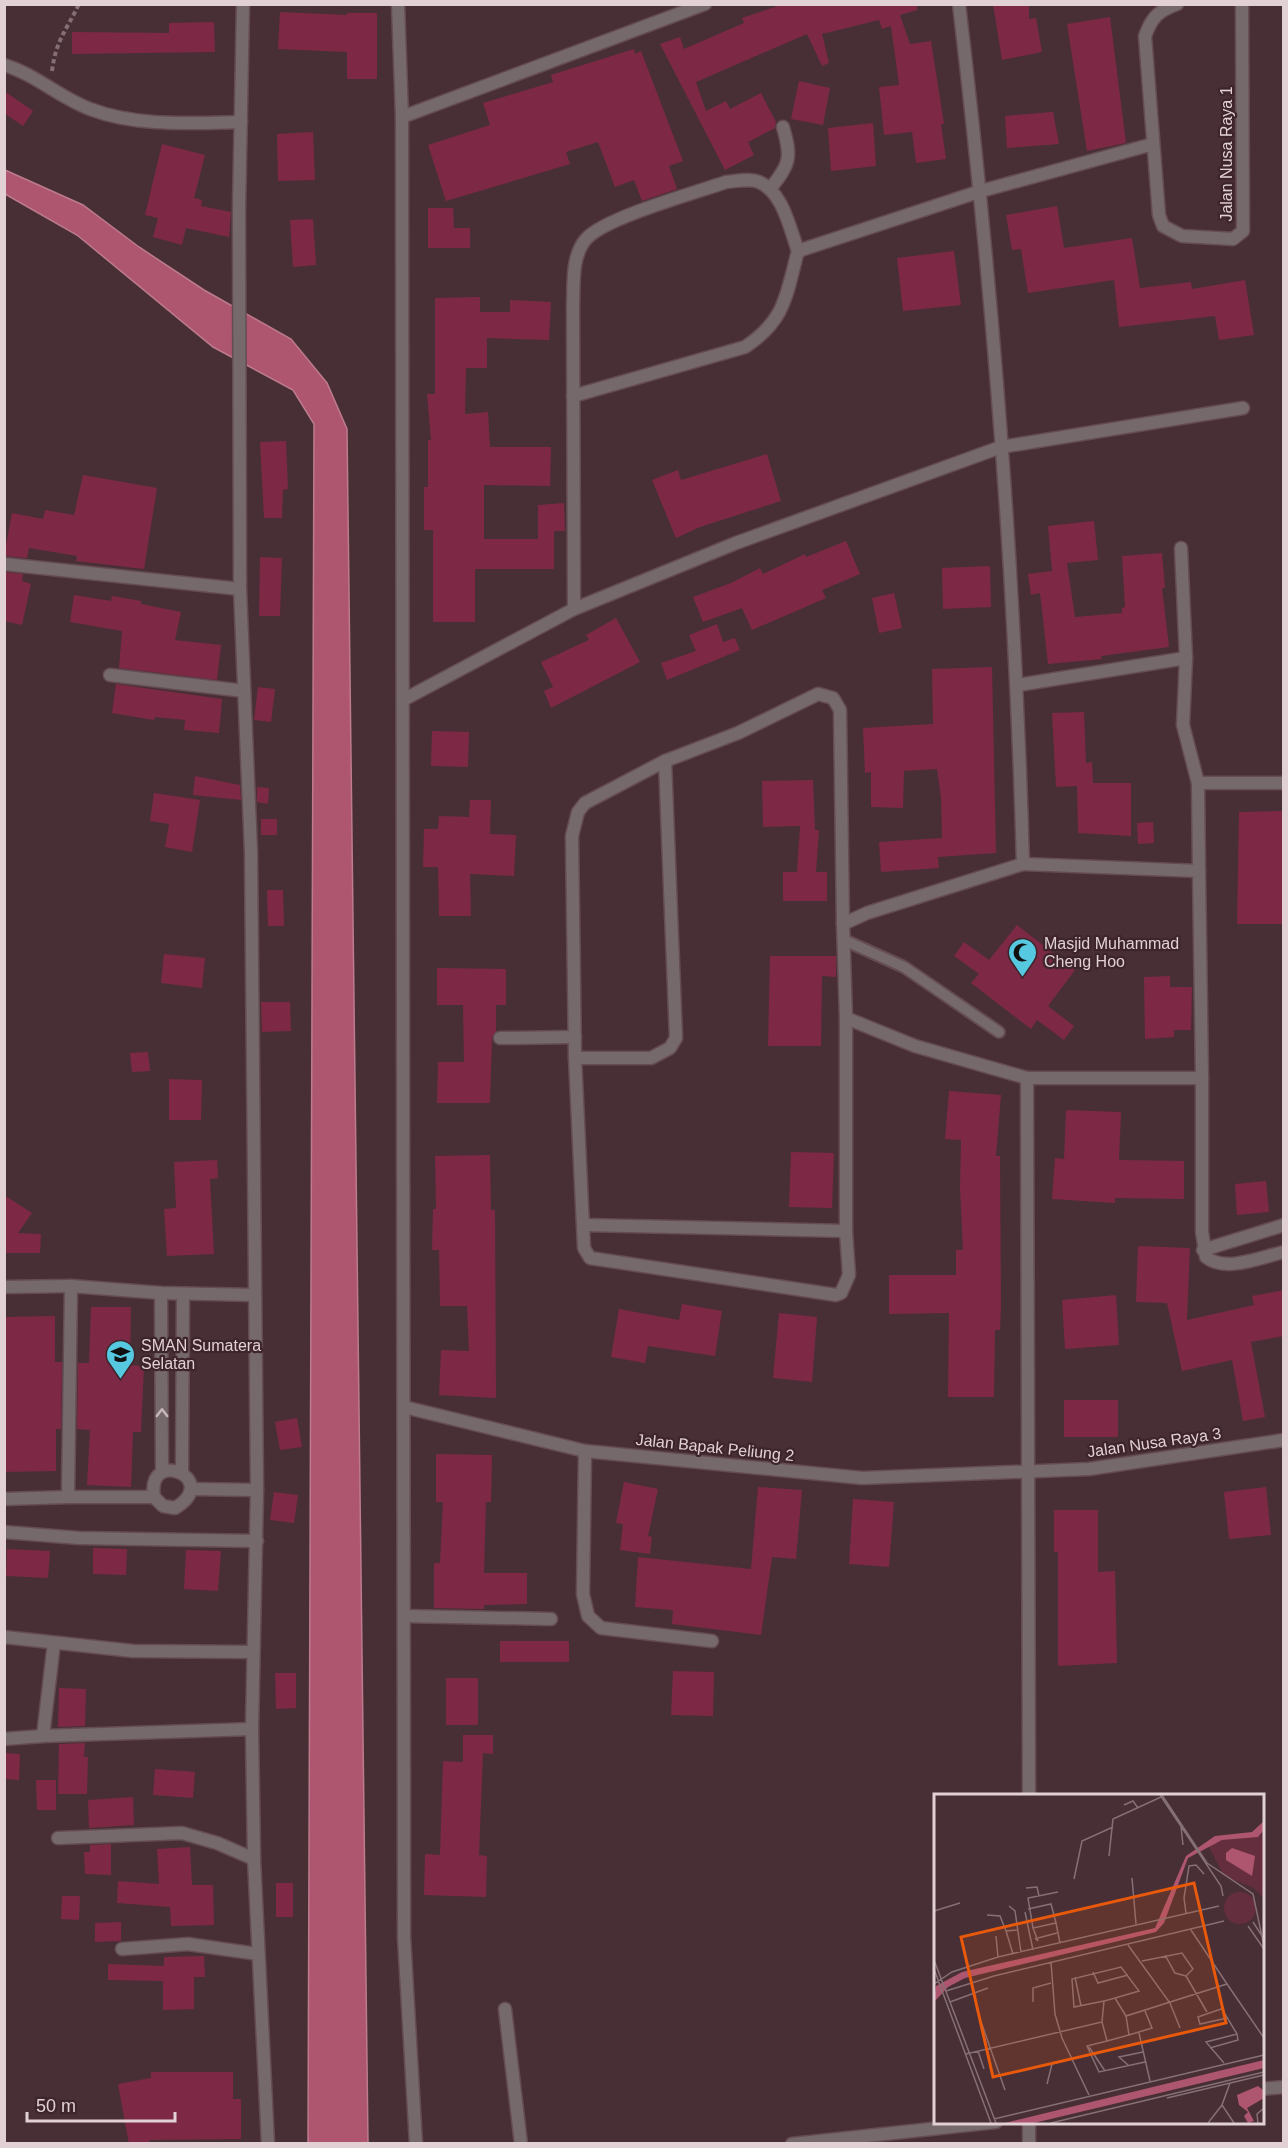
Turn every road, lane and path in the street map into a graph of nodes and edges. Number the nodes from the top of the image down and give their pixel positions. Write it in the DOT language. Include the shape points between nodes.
graph roads {
  1 [pos="79,4"];
  2 [pos="243,4"];
  3 [pos="398,4"];
  4 [pos="705,4"];
  5 [pos="959,4"];
  6 [pos="1177,4"];
  7 [pos="1242,4"];
  8 [pos="4,65"];
  9 [pos="50,87"];
  10 [pos="402,117"];
  11 [pos="241,122"];
  12 [pos="783,127"];
  13 [pos="1153,144"];
  14 [pos="770,189"];
  15 [pos="981,191"];
  16 [pos="798,251"];
  17 [pos="573,396"];
  18 [pos="1243,408"];
  19 [pos="1001,447"];
  20 [pos="1181,548"];
  21 [pos="4,564"];
  22 [pos="240,590"];
  23 [pos="574,609"];
  24 [pos="1186,658"];
  25 [pos="110,675"];
  26 [pos="1018,685"];
  27 [pos="244,691"];
  28 [pos="403,700"];
  29 [pos="665,761"];
  30 [pos="1198,783"];
  31 [pos="1284,783"];
  32 [pos="1023,864"];
  33 [pos="1199,871"];
  34 [pos="843,924"];
  35 [pos="844,940"];
  36 [pos="846,1018"];
  37 [pos="999,1032"];
  38 [pos="575,1037"];
  39 [pos="500,1038"];
  40 [pos="575,1058"];
  41 [pos="1027,1078"];
  42 [pos="1202,1078"];
  43 [pos="1284,1225"];
  44 [pos="584,1226"];
  45 [pos="846,1231"];
  46 [pos="1203,1250"];
  47 [pos="1284,1252"];
  48 [pos="71,1286"];
  49 [pos="4,1287"];
  50 [pos="161,1293"];
  51 [pos="183,1294"];
  52 [pos="255,1295"];
  53 [pos="404,1407"];
  54 [pos="1284,1440"];
  55 [pos="585,1451"];
  56 [pos="1028,1470"];
  57 [pos="162,1472"];
  58 [pos="182,1472"];
  59 [pos="191,1489"];
  60 [pos="257,1490"];
  61 [pos="68,1497"];
  62 [pos="154,1497"];
  63 [pos="4,1499"];
  64 [pos="4,1532"];
  65 [pos="257,1541"];
  66 [pos="404,1616"];
  67 [pos="551,1619"];
  68 [pos="4,1637"];
  69 [pos="712,1641"];
  70 [pos="54,1643"];
  71 [pos="254,1653"];
  72 [pos="252,1729"];
  73 [pos="43,1736"];
  74 [pos="4,1739"];
  75 [pos="1029,1794"];
  76 [pos="58,1838"];
  77 [pos="254,1859"];
  78 [pos="122,1949"];
  79 [pos="258,1954"];
  80 [pos="505,2009"];
  81 [pos="1284,2087"];
  82 [pos="1264,2089"];
  83 [pos="977,2124"];
  84 [pos="1029,2124"];
  85 [pos="268,2144"];
  86 [pos="416,2144"];
  87 [pos="521,2144"];
  88 [pos="792,2144"];
  89 [pos="1029,2144"];
  1 -- 9 [label="path" via="62,32"];
  2 -- 11 [label="street"];
  3 -- 10 [label="street"];
  4 -- 10 [label="street"];
  5 -- 15 [label="street"];
  6 -- 13 [label="street, Jalan Nusa Raya 1" via="1154,17 1145,36"];
  7 -- 13 [label="street, Jalan Nusa Raya 1" via="1244,205 1243,231 1238,237 1182,236 1163,226"];
  8 -- 9 [label="street"];
  9 -- 11 [label="street" via="88,109 106,114 176,123"];
  10 -- 28 [label="street"];
  11 -- 22 [label="street"];
  12 -- 14 [label="street" via="789,159"];
  13 -- 15 [label="street"];
  14 -- 16 [label="street"];
  14 -- 17 [label="street" via="758,182 726,182 605,225 585,239 574,265"];
  15 -- 16 [label="street"];
  15 -- 19 [label="street"];
  16 -- 17 [label="street" via="776,321 745,347"];
  17 -- 23 [label="street"];
  18 -- 19 [label="street"];
  19 -- 23 [label="street" via="736,543"];
  19 -- 26 [label="street"];
  20 -- 24 [label="street"];
  21 -- 22 [label="street"];
  22 -- 27 [label="street"];
  23 -- 28 [label="street"];
  24 -- 26 [label="street"];
  24 -- 30 [label="street" via="1183,725"];
  25 -- 27 [label="street"];
  26 -- 32 [label="street"];
  27 -- 52 [label="street" via="251,852"];
  28 -- 53 [label="street"];
  29 -- 34 [label="street" via="738,733 818,694 833,698 840,710"];
  29 -- 38 [label="street" via="585,803 576,818"];
  29 -- 40 [label="street" via="676,1038 670,1048 651,1058"];
  30 -- 31 [label="street"];
  30 -- 33 [label="street"];
  32 -- 33 [label="street"];
  32 -- 34 [label="street"];
  33 -- 42 [label="street"];
  34 -- 35 [label="street"];
  35 -- 36 [label="street"];
  35 -- 37 [label="lane" via="904,967"];
  36 -- 41 [label="street" via="915,1046"];
  36 -- 45 [label="street"];
  38 -- 39 [label="street"];
  38 -- 40 [label="street"];
  40 -- 44 [label="street"];
  41 -- 42 [label="street"];
  41 -- 56 [label="street"];
  42 -- 46 [label="street"];
  43 -- 46 [label="street"];
  44 -- 45 [label="street"];
  44 -- 45 [label="street" via="585,1252 596,1261 836,1295 845,1288 849,1275"];
  46 -- 47 [label="street" via="1206,1257 1221,1265"];
  48 -- 49 [label="street"];
  48 -- 50 [label="street"];
  48 -- 61 [label="street"];
  50 -- 51 [label="street"];
  57 -- 50 [label="street, one-way"];
  51 -- 52 [label="street"];
  51 -- 58 [label="street"];
  52 -- 60 [label="street"];
  53 -- 55 [label="street, Jalan Bapak Peliung 2"];
  53 -- 66 [label="street"];
  54 -- 56 [label="street, Jalan Nusa Raya 3" via="1089,1469"];
  55 -- 56 [label="street, Jalan Bapak Peliung 2" via="862,1478"];
  55 -- 69 [label="street" via="583,1594 588,1616 601,1628"];
  56 -- 75 [label="street"];
  57 -- 58 [label="street"];
  57 -- 62 [label="street" via="152,1488"];
  58 -- 59 [label="street"];
  59 -- 60 [label="street"];
  59 -- 62 [label="street" via="186,1501 175,1508 163,1506"];
  60 -- 65 [label="street"];
  61 -- 62 [label="street"];
  61 -- 63 [label="street"];
  64 -- 65 [label="street" via="79,1538"];
  65 -- 71 [label="street"];
  66 -- 67 [label="street"];
  66 -- 86 [label="street" via="404,1937"];
  68 -- 70 [label="street"];
  70 -- 71 [label="street" via="133,1651"];
  70 -- 73 [label="street"];
  71 -- 72 [label="street"];
  72 -- 73 [label="street"];
  72 -- 77 [label="street"];
  73 -- 74 [label="street"];
  76 -- 77 [label="street" via="182,1833"];
  77 -- 79 [label="street"];
  78 -- 79 [label="street" via="188,1944"];
  79 -- 85 [label="street"];
  80 -- 87 [label="street"];
  81 -- 82 [label="street"];
  83 -- 88 [label="street"];
  84 -- 89 [label="street"];
}
